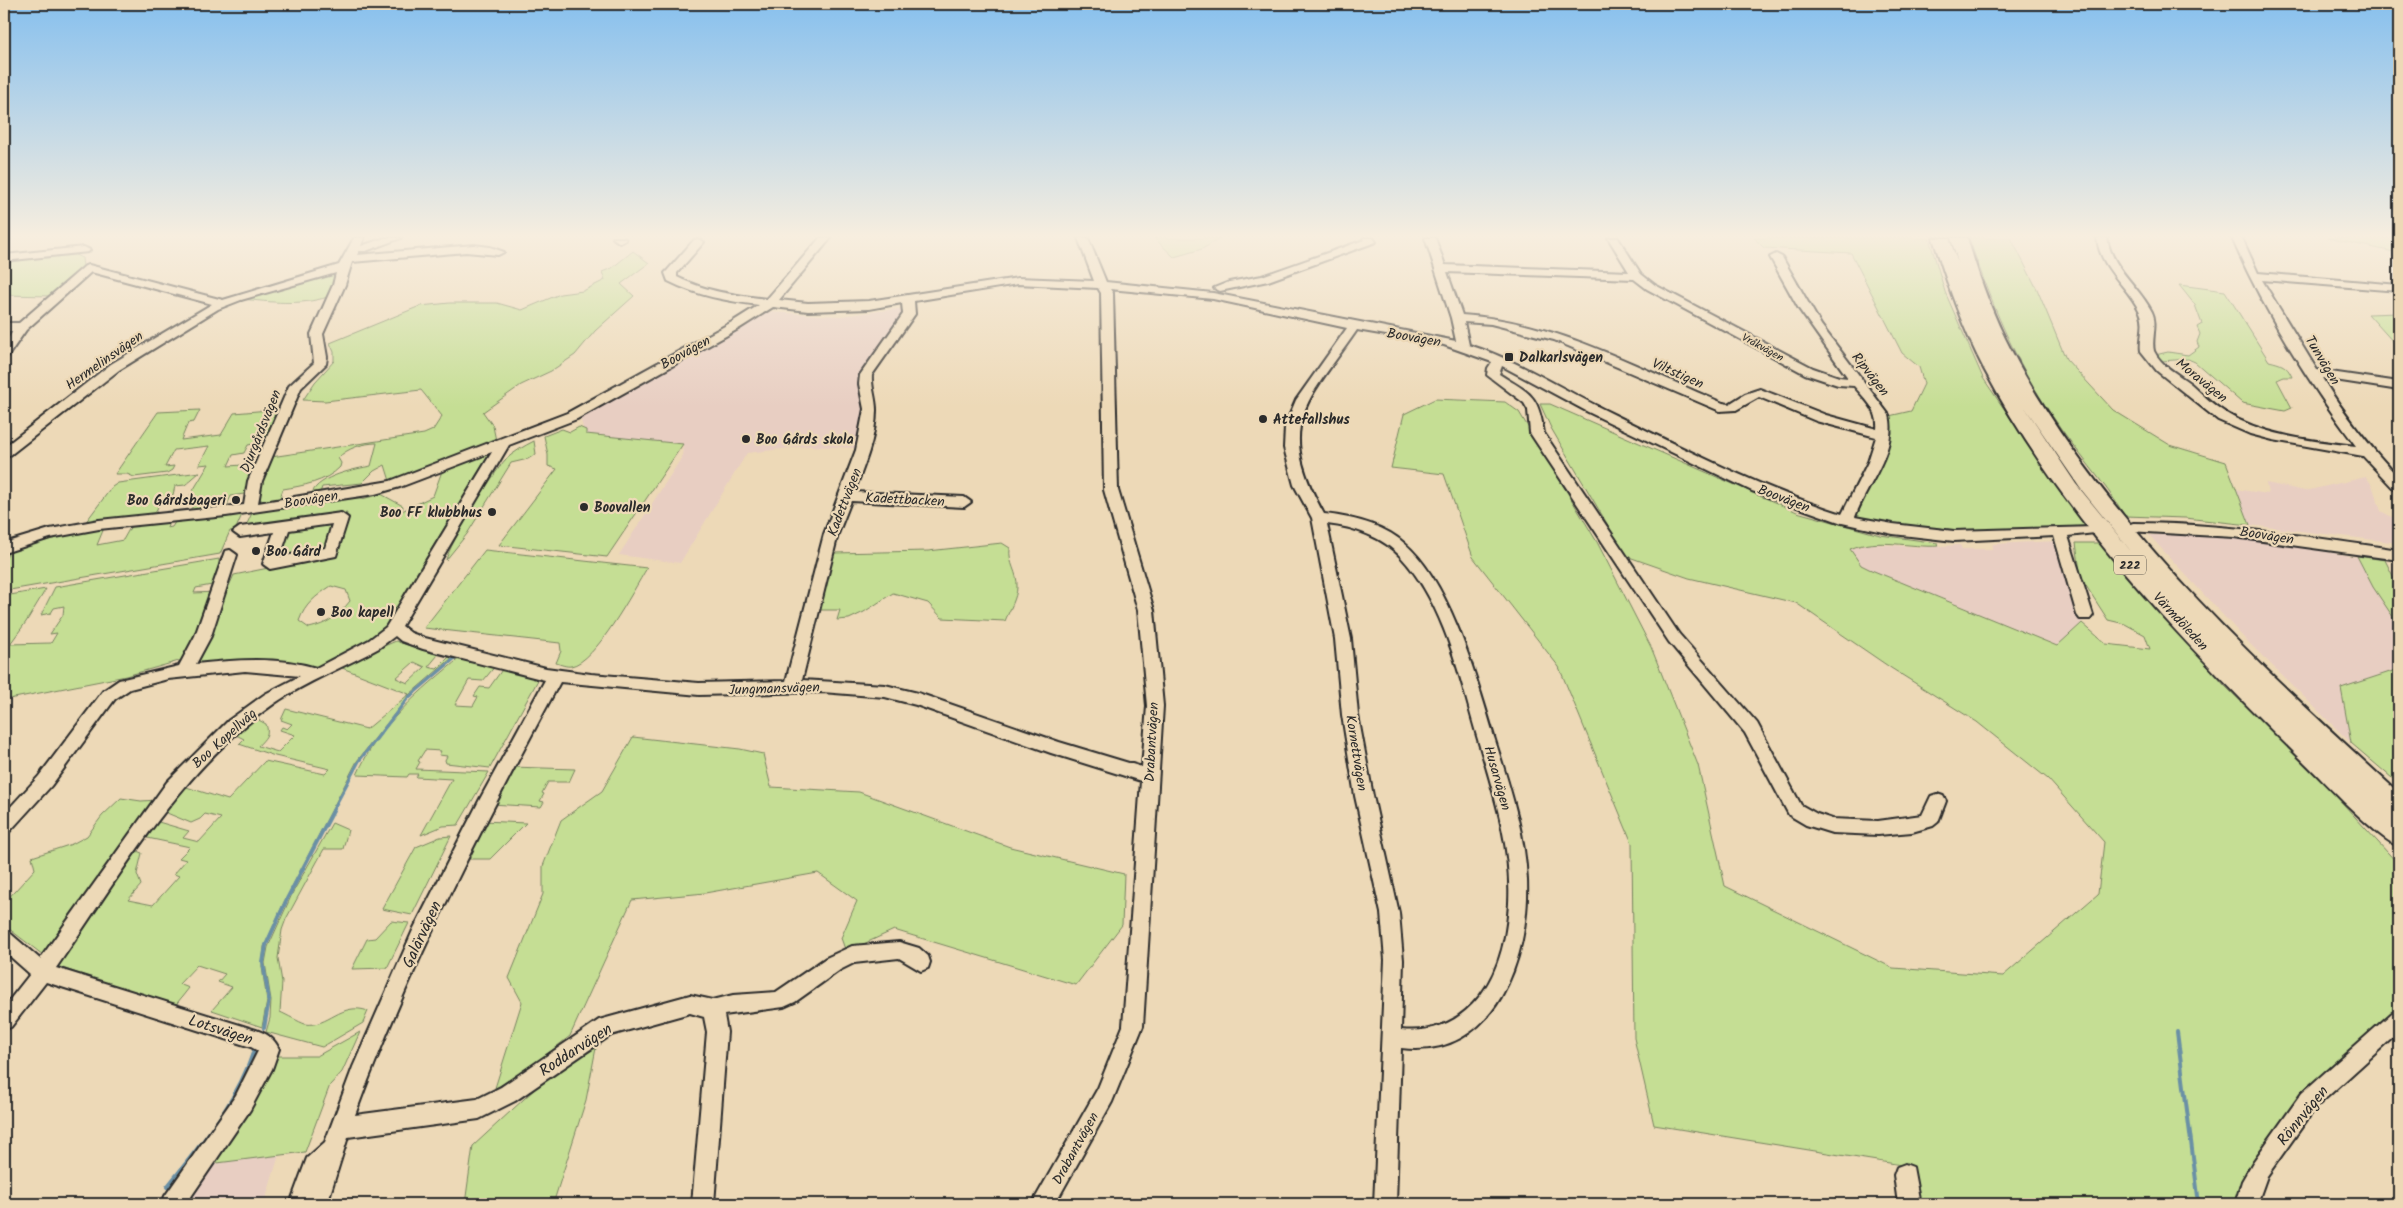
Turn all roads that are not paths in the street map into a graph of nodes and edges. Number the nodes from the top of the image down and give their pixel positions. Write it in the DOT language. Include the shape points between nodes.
graph roads {
  1 [pos="59,294"];
  2 [pos="189,294"];
  3 [pos="247,294"];
  4 [pos="336,294"];
  5 [pos="710,294"];
  6 [pos="777,294"];
  7 [pos="931,294"];
  8 [pos="1107,294"];
  9 [pos="1197,294"];
  10 [pos="1449,294"];
  11 [pos="1665,294"];
  12 [pos="1796,294"];
  13 [pos="1958,294"];
  14 [pos="1977,294"];
  15 [pos="2132,294"];
  16 [pos="2265,294"];
  17 [pos="908,298"];
  18 [pos="222,303"];
  19 [pos="770,303"];
  20 [pos="1457,318"];
  21 [pos="1354,326"];
  22 [pos="4,327"];
  23 [pos="22,327"];
  24 [pos="1463,347"];
  25 [pos="4,353"];
  26 [pos="1501,360"];
  27 [pos="2314,373"];
  28 [pos="1858,382"];
  29 [pos="2399,386"];
  30 [pos="1883,435"];
  31 [pos="504,442"];
  32 [pos="2366,452"];
  33 [pos="4,453"];
  34 [pos="2399,486"];
  35 [pos="845,496"];
  36 [pos="964,502"];
  37 [pos="250,508"];
  38 [pos="1319,518"];
  39 [pos="1847,520"];
  40 [pos="283,526"];
  41 [pos="2133,528"];
  42 [pos="2090,530"];
  43 [pos="240,532"];
  44 [pos="2060,532"];
  45 [pos="4,548"];
  46 [pos="230,555"];
  47 [pos="2399,556"];
  48 [pos="2085,615"];
  49 [pos="394,628"];
  50 [pos="184,671"];
  51 [pos="314,674"];
  52 [pos="555,676"];
  53 [pos="793,686"];
  54 [pos="1149,776"];
  55 [pos="1937,801"];
  56 [pos="2399,809"];
  57 [pos="4,826"];
  58 [pos="2399,835"];
  59 [pos="4,940"];
  60 [pos="921,962"];
  61 [pos="42,972"];
  62 [pos="712,1010"];
  63 [pos="2399,1020"];
  64 [pos="4,1022"];
  65 [pos="1393,1038"];
  66 [pos="340,1128"];
  67 [pos="332,1150"];
  68 [pos="1905,1175"];
  69 [pos="173,1204"];
  70 [pos="302,1204"];
  71 [pos="316,1204"];
  72 [pos="703,1204"];
  73 [pos="1043,1204"];
  74 [pos="1385,1204"];
  75 [pos="1909,1204"];
  76 [pos="2246,1204"];
  1 -- 23 [label="street"];
  2 -- 18 [label="street"];
  3 -- 18 [label="street, Hermelinsvägen"];
  4 -- 37 [label="street, Djurgårdsvägen" via="317,334 322,360 295,386 255,481"];
  5 -- 19 [label="street"];
  6 -- 19 [label="street"];
  7 -- 17 [label="street, Boovägen"];
  8 -- 54 [label="street, Drabantvägen" via="1111,490 1146,610 1155,706"];
  9 -- 21 [label="street, Boovägen"];
  10 -- 20 [label="street"];
  11 -- 28 [label="street, Vråkvägen" via="1809,371 1838,381"];
  12 -- 28 [label="street, Ripvägen" via="1826,342"];
  13 -- 58 [label="highway, Värmdöleden / 222" via="1998,381 2086,511 2170,611"];
  14 -- 56 [label="highway, Värmdöleden / 222" via="2005,358 2040,416 2082,477 2136,545 2269,688"];
  15 -- 32 [label="street, Moravägen" via="2149,321 2149,355 2224,417 2299,442"];
  16 -- 27 [label="street, Tunvägen"];
  17 -- 19 [label="street, Boovägen" via="831,307"];
  17 -- 35 [label="street, Kadettvägen" via="909,314 866,375 870,409 861,457"];
  18 -- 33 [label="street, Hermelinsvägen" via="114,367"];
  19 -- 31 [label="street, Boovägen" via="589,408"];
  20 -- 24 [label="street"];
  20 -- 30 [label="street, Viltstigen" via="1484,318 1534,328 1720,408 1733,408 1751,395 1760,393 1821,418"];
  21 -- 24 [label="street, Boovägen"];
  21 -- 38 [label="street, Kornettvägen" via="1302,400 1292,426 1291,448 1295,466 1301,485"];
  22 -- 23 [label="street"];
  23 -- 25 [label="street"];
  24 -- 26 [label="street, Boovägen"];
  26 -- 39 [label="street, Boovägen" via="1757,488"];
  26 -- 55 [label="street" via="1493,375 1529,401 1534,410 1537,433 1548,450 1674,638 1751,728 1795,810 1832,826 1912,826 1932,817"];
  27 -- 29 [label="street"];
  27 -- 32 [label="street, Tunvägen" via="2336,411"];
  28 -- 30 [label="street, Ripvägen" via="1884,420"];
  30 -- 39 [label="street, Ripvägen" via="1874,468 1852,504"];
  31 -- 37 [label="street, Boovägen" via="392,485"];
  31 -- 49 [label="street, Boo Kapellväg"];
  32 -- 34 [label="street, Tunvägen"];
  35 -- 36 [label="street, Kadettbacken"];
  35 -- 53 [label="street, Kadettvägen" via="821,568"];
  37 -- 45 [label="street, Boovägen" via="97,526 41,536"];
  38 -- 65 [label="street, Kornettvägen" via="1343,639 1350,715 1364,796 1390,913 1394,960"];
  38 -- 65 [label="street, Husarvägen" via="1345,522 1386,537 1408,554 1433,595 1456,644 1472,691 1499,776 1515,852 1517,917 1509,963 1496,989 1475,1016 1444,1035 1423,1040"];
  39 -- 44 [label="street, Boovägen" via="1936,535"];
  40 -- 40 [label="street" via="312,522 341,518 331,552 270,564"];
  40 -- 43 [label="street"];
  41 -- 47 [label="street, Boovägen" via="2178,526 2232,530"];
  42 -- 44 [label="street, Boovägen"];
  44 -- 48 [label="street"];
  46 -- 50 [label="street" via="203,636"];
  49 -- 51 [label="street, Boo Kapellväg" via="374,644"];
  49 -- 52 [label="street, Jungmansvägen" via="423,643"];
  50 -- 51 [label="street" via="245,665 303,670"];
  50 -- 57 [label="street" via="125,684 116,689 46,781"];
  51 -- 61 [label="street, Boo Kapellväg" via="271,698 235,725 173,787"];
  52 -- 53 [label="street, Jungmansvägen" via="699,689"];
  52 -- 66 [label="street, Galärvägen" via="426,921 382,1020"];
  53 -- 54 [label="street, Jungmansvägen" via="858,687 900,694"];
  54 -- 73 [label="street, Drabantvägen" via="1133,1026 1116,1071"];
  59 -- 61 [label="street, Lotsvägen"];
  60 -- 62 [label="street" via="909,952 899,950 852,955 777,1001 733,1004"];
  61 -- 64 [label="street, Boo Kapellväg"];
  61 -- 69 [label="street, Lotsvägen" via="256,1039 269,1049 265,1065 244,1099"];
  62 -- 66 [label="street, Roddarvägen" via="690,1004 606,1026 508,1094 479,1109"];
  62 -- 72 [label="street" via="717,1032"];
  63 -- 76 [label="street, Rönnvägen" via="2309,1100 2253,1181"];
  65 -- 74 [label="street, Kornettvägen"];
  66 -- 67 [label="street, Galärvägen"];
  67 -- 70 [label="street" via="314,1165"];
  67 -- 71 [label="street, Galärvägen"];
  68 -- 75 [label="street"];
}
